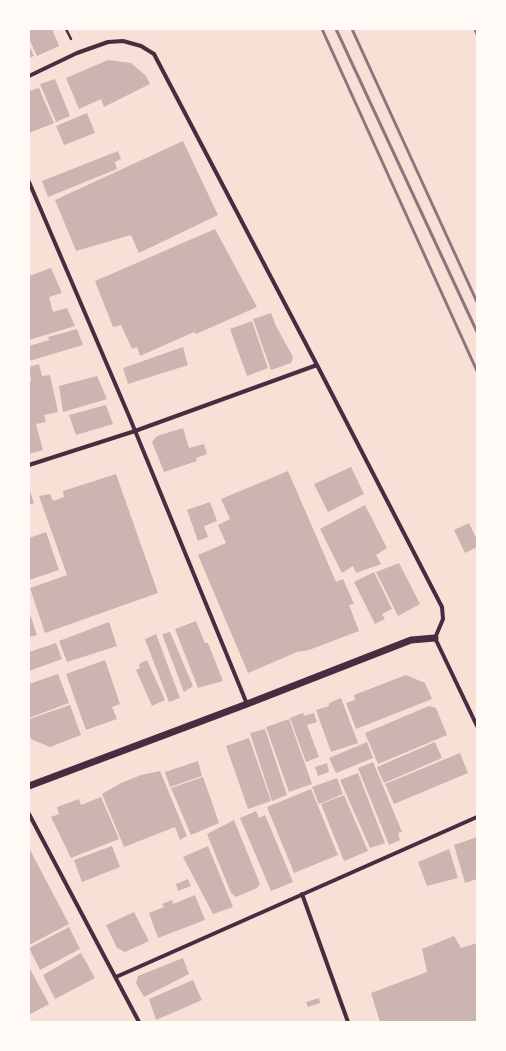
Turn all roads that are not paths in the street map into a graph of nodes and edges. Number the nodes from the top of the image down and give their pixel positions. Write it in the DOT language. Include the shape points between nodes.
graph roads {
  1 [pos="29,76"];
  2 [pos="29,182"];
  3 [pos="317,365"];
  4 [pos="135,431"];
  5 [pos="29,465"];
  6 [pos="435,638"];
  7 [pos="247,704"];
  8 [pos="477,726"];
  9 [pos="29,786"];
  10 [pos="29,814"];
  11 [pos="477,817"];
  12 [pos="302,894"];
  13 [pos="116,977"];
  14 [pos="139,1022"];
  15 [pos="348,1022"];
  1 -- 3 [label="street" via="108,42 123,41 141,46 154,54"];
  2 -- 4 [label="street"];
  3 -- 4 [label="street"];
  3 -- 6 [label="street" via="442,607 443,619"];
  4 -- 5 [label="street"];
  4 -- 7 [label="street"];
  6 -- 7 [label="street" via="411,640"];
  6 -- 8 [label="street"];
  7 -- 9 [label="street"];
  10 -- 13 [label="street"];
  11 -- 12 [label="street"];
  12 -- 13 [label="street"];
  12 -- 15 [label="street"];
  13 -- 14 [label="street"];
}
